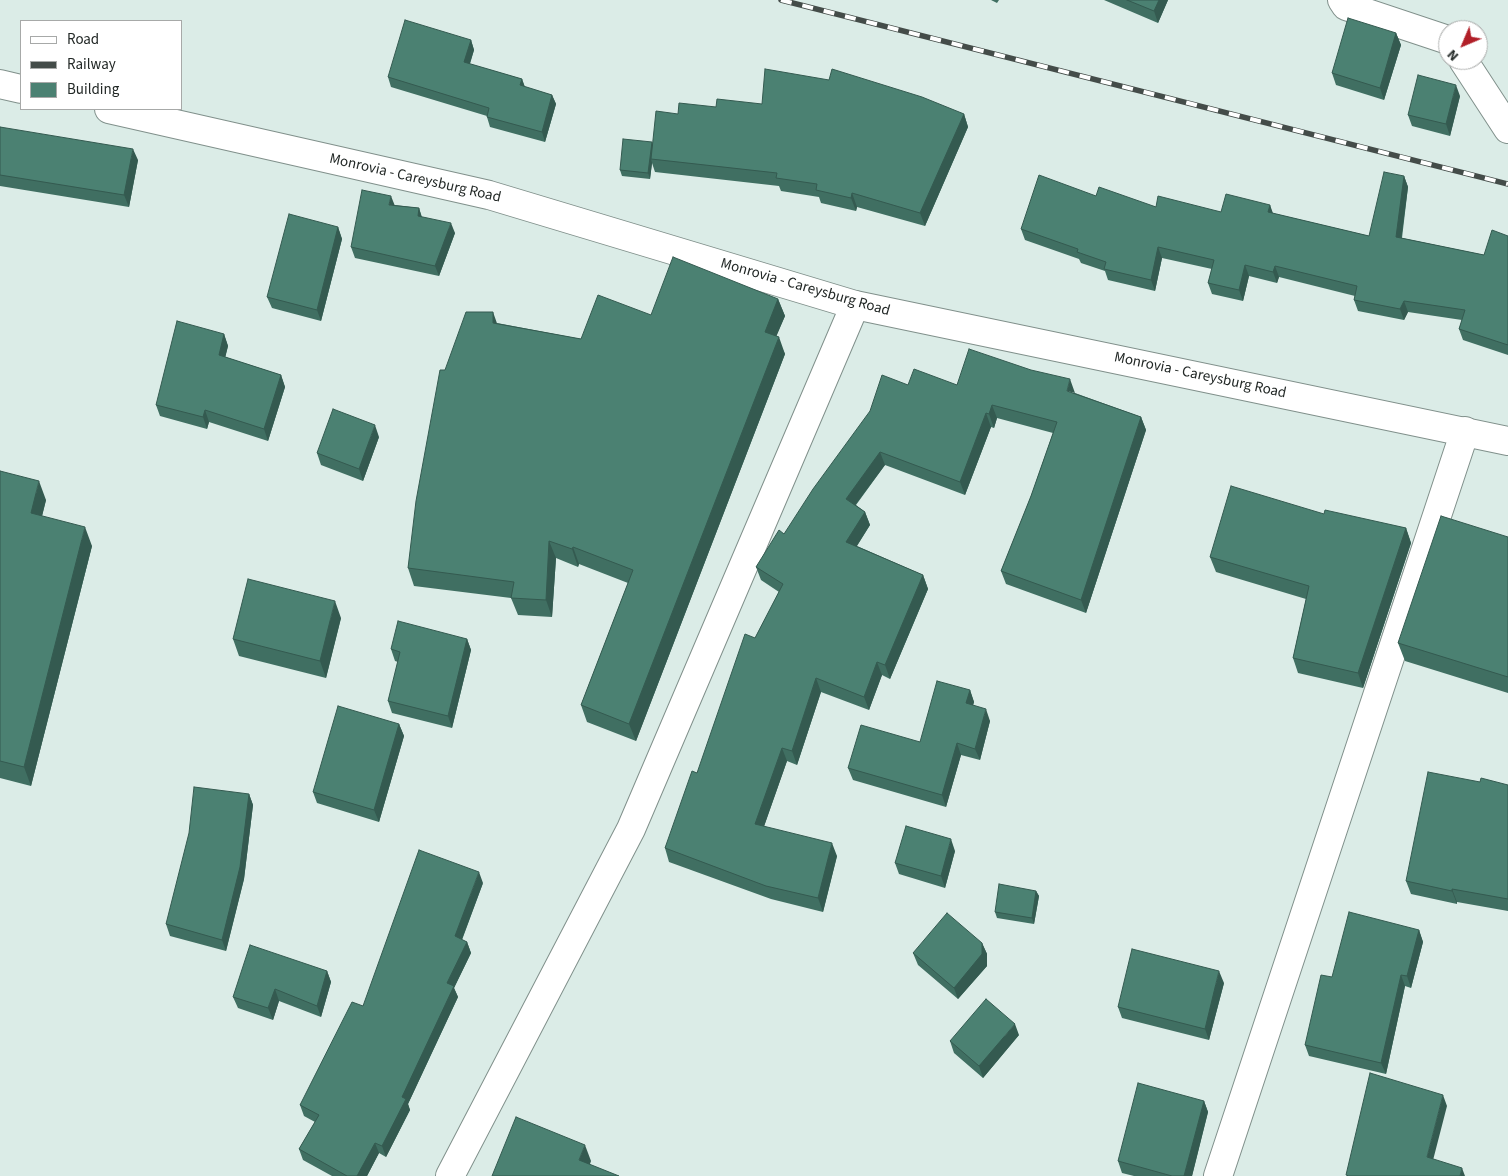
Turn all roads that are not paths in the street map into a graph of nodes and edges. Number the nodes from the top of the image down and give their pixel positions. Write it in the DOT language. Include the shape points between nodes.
graph roads {
  1 [pos="1342,0"];
  2 [pos="1438,37"];
  3 [pos="1470,70"];
  4 [pos="0,84"];
  5 [pos="20,89"];
  6 [pos="113,110"];
  7 [pos="1508,129"];
  8 [pos="855,305"];
  9 [pos="1465,431"];
  10 [pos="1508,440"];
  11 [pos="450,1176"];
  12 [pos="1218,1176"];
  1 -- 2 [label="street" via="1346,6"];
  3 -- 7 [label="street"];
  4 -- 5 [label="street"];
  6 -- 8 [label="street, Monrovia - Careysburg Road" via="489,195"];
  8 -- 9 [label="street, Monrovia - Careysburg Road"];
  8 -- 11 [label="street" via="631,829"];
  9 -- 10 [label="street, Monrovia - Careysburg Road"];
  9 -- 12 [label="street"];
}
